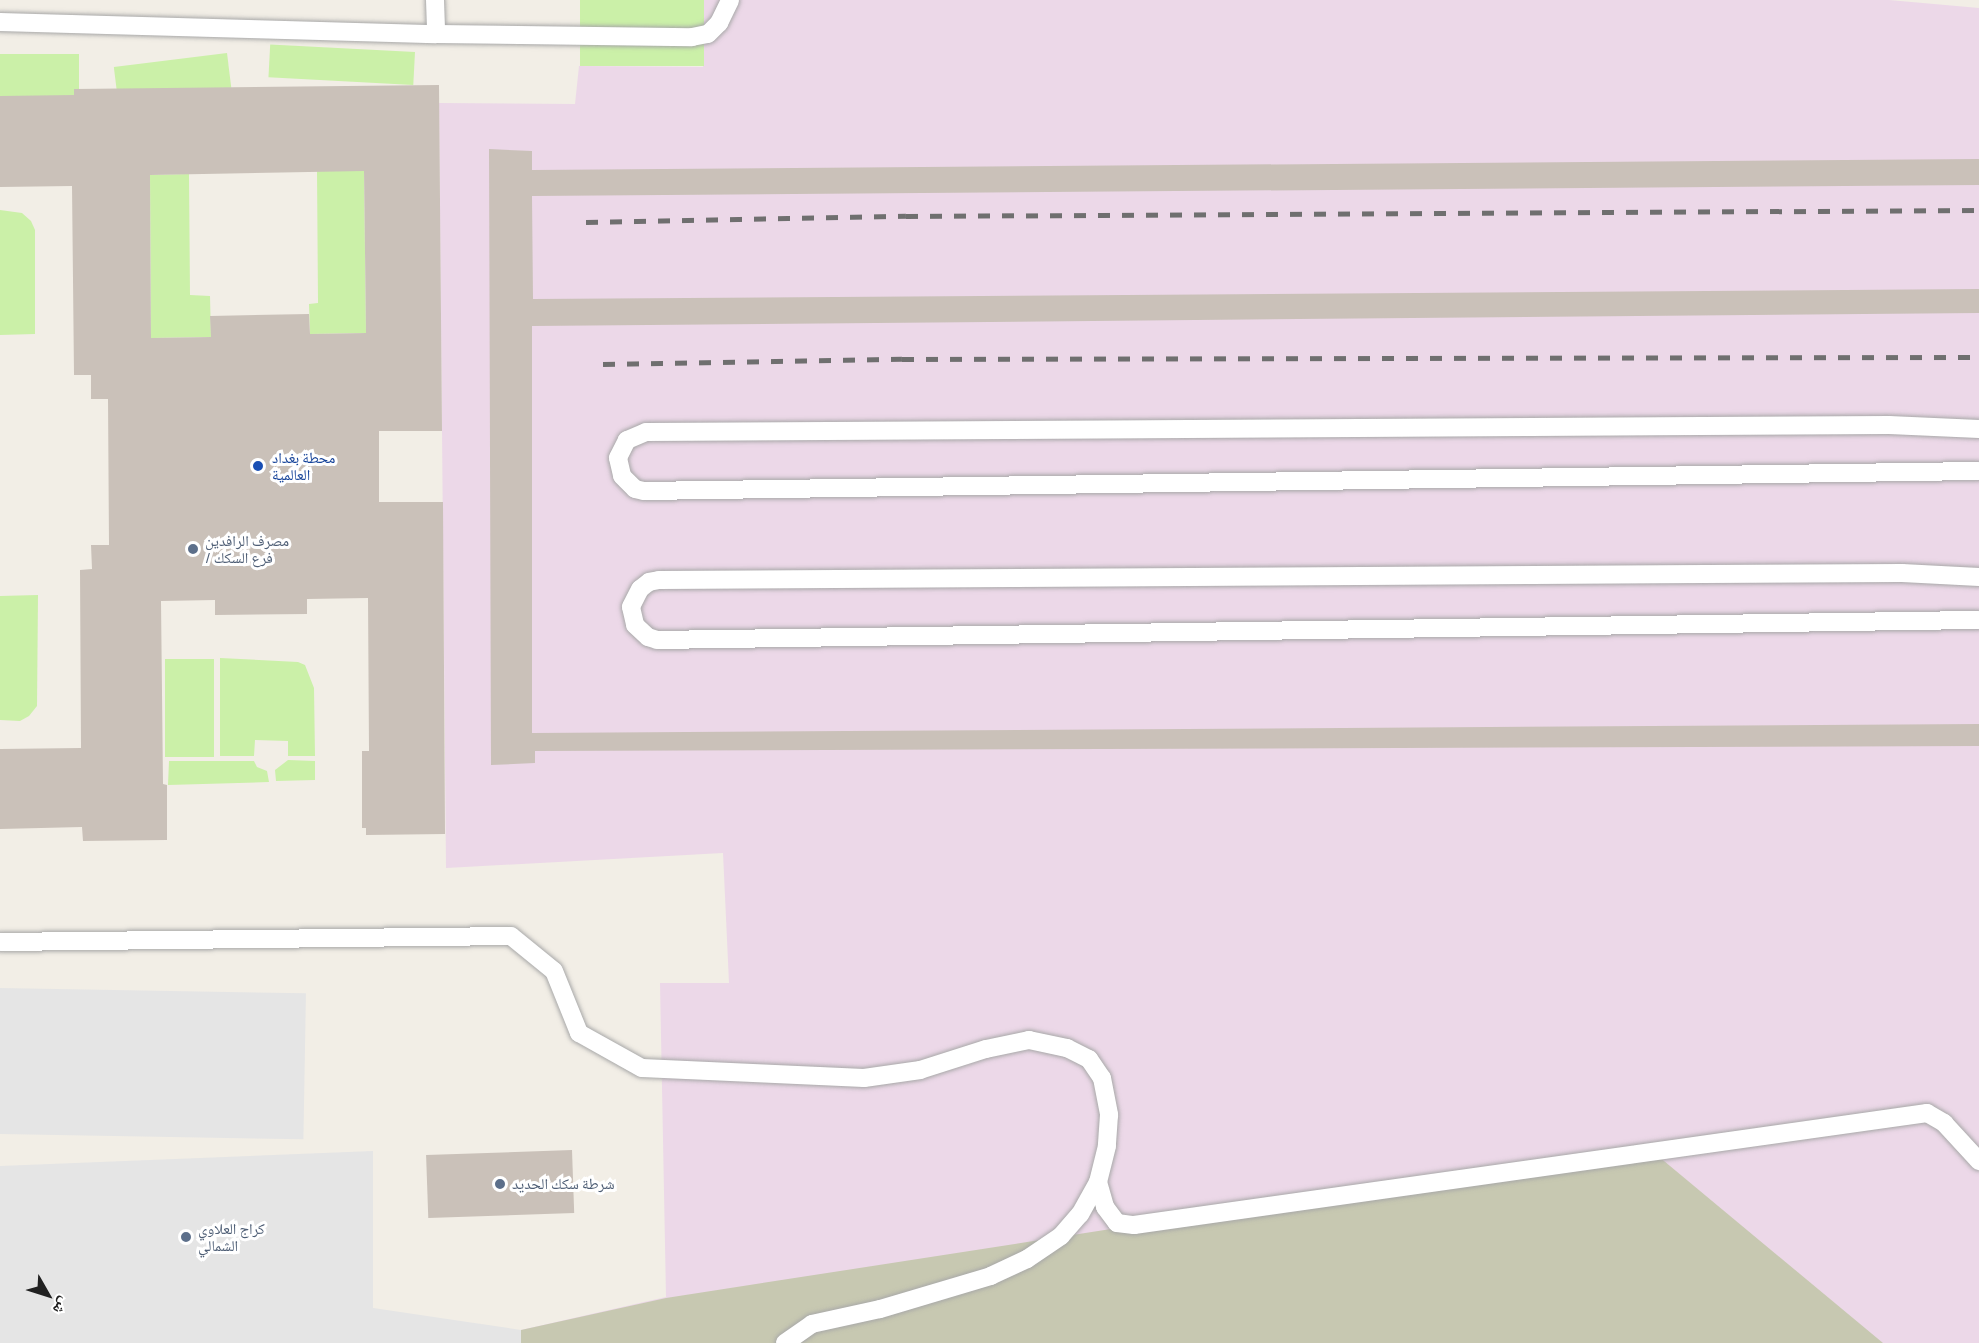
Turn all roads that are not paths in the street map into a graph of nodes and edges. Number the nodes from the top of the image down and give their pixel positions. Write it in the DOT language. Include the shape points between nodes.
graph roads {
  1 [pos="435,0"];
  2 [pos="730,0"];
  3 [pos="0,22"];
  4 [pos="436,34"];
  5 [pos="1979,429"];
  6 [pos="1979,471"];
  7 [pos="1979,577"];
  8 [pos="1979,620"];
  9 [pos="0,942"];
  10 [pos="1979,1161"];
  11 [pos="1098,1182"];
  12 [pos="785,1343"];
  1 -- 4 [label="lane"];
  2 -- 4 [label="lane" via="719,23 708,34 692,37"];
  3 -- 4 [label="lane"];
  5 -- 6 [label="lane" via="1877,425 646,432 627,440 618,458 622,476 635,489 644,491"];
  7 -- 8 [label="lane" via="1902,573 659,580 640,589 631,607 634,625 657,640"];
  9 -- 11 [label="lane" via="511,936 554,971 579,1033 642,1068 864,1078 920,1070 1029,1040 1058,1046 1089,1059 1102,1078 1109,1115 1107,1146"];
  10 -- 11 [label="lane" via="1944,1123 1927,1113 1134,1225 1117,1223 1105,1207"];
  11 -- 12 [label="lane" via="1080,1214 1061,1236 1027,1259 991,1276 880,1310 812,1324"];
}
